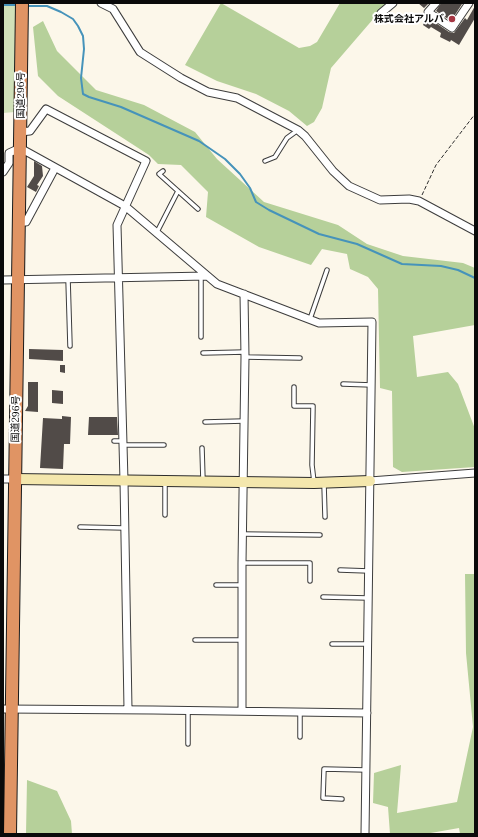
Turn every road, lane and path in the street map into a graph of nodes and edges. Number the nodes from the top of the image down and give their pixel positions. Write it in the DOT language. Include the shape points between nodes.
graph roads {
  1 [pos="22,3"];
  2 [pos="101,3"];
  3 [pos="393,3"];
  4 [pos="436,3"];
  5 [pos="469,3"];
  6 [pos="380,13"];
  7 [pos="475,114"];
  8 [pos="298,130"];
  9 [pos="20,132"];
  10 [pos="20,148"];
  11 [pos="265,161"];
  12 [pos="55,168"];
  13 [pos="163,170"];
  14 [pos="3,172"];
  15 [pos="178,191"];
  16 [pos="419,201"];
  17 [pos="125,206"];
  18 [pos="198,209"];
  19 [pos="19,222"];
  20 [pos="475,231"];
  21 [pos="157,232"];
  22 [pos="327,270"];
  23 [pos="204,276"];
  24 [pos="119,278"];
  25 [pos="18,279"];
  26 [pos="68,279"];
  27 [pos="3,280"];
  28 [pos="244,294"];
  29 [pos="310,319"];
  30 [pos="201,337"];
  31 [pos="70,346"];
  32 [pos="203,353"];
  33 [pos="245,355"];
  34 [pos="300,358"];
  35 [pos="343,384"];
  36 [pos="372,385"];
  37 [pos="294,386"];
  38 [pos="244,421"];
  39 [pos="205,422"];
  40 [pos="114,441"];
  41 [pos="123,443"];
  42 [pos="164,445"];
  43 [pos="202,448"];
  44 [pos="475,473"];
  45 [pos="9,479"];
  46 [pos="124,481"];
  47 [pos="165,481"];
  48 [pos="370,481"];
  49 [pos="203,482"];
  50 [pos="244,482"];
  51 [pos="319,483"];
  52 [pos="165,515"];
  53 [pos="325,517"];
  54 [pos="80,527"];
  55 [pos="124,528"];
  56 [pos="242,534"];
  57 [pos="320,535"];
  58 [pos="242,563"];
  59 [pos="340,570"];
  60 [pos="369,571"];
  61 [pos="310,581"];
  62 [pos="216,585"];
  63 [pos="242,585"];
  64 [pos="323,597"];
  65 [pos="368,598"];
  66 [pos="195,640"];
  67 [pos="242,640"];
  68 [pos="332,644"];
  69 [pos="368,644"];
  70 [pos="7,709"];
  71 [pos="128,709"];
  72 [pos="188,710"];
  73 [pos="242,711"];
  74 [pos="300,712"];
  75 [pos="367,713"];
  76 [pos="300,737"];
  77 [pos="188,744"];
  78 [pos="7,764"];
  79 [pos="366,770"];
  80 [pos="342,799"];
  81 [pos="10,834"];
  82 [pos="365,834"];
  1 -- 9 [label="highway, 国道296号"];
  2 -- 8 [label="street" via="113,9 140,52 208,92 237,98"];
  3 -- 6 [label="street"];
  4 -- 5 [label="street" via="428,12 452,28"];
  7 -- 16 [label="path" via="436,165"];
  8 -- 11 [label="lane" via="287,138 275,157"];
  8 -- 16 [label="street" via="349,186 380,200"];
  9 -- 10 [label="highway, 国道296号"];
  9 -- 17 [label="street" via="30,131 46,109 146,161"];
  10 -- 12 [label="street"];
  10 -- 14 [label="street" via="9,153 9,163"];
  10 -- 19 [label="highway, 国道296号"];
  12 -- 17 [label="street"];
  12 -- 19 [label="street" via="26,222"];
  13 -- 15 [label="lane" via="160,174"];
  15 -- 18 [label="lane"];
  15 -- 21 [label="lane"];
  16 -- 20 [label="street"];
  17 -- 21 [label="street"];
  17 -- 24 [label="street" via="117,225"];
  19 -- 25 [label="highway, 国道296号"];
  21 -- 23 [label="street"];
  22 -- 29 [label="lane"];
  23 -- 24 [label="street"];
  23 -- 28 [label="street"];
  23 -- 30 [label="lane"];
  24 -- 26 [label="street"];
  24 -- 41 [label="street"];
  25 -- 26 [label="street"];
  25 -- 27 [label="street"];
  25 -- 45 [label="highway, 国道296号"];
  26 -- 31 [label="lane"];
  28 -- 29 [label="street"];
  28 -- 33 [label="street"];
  29 -- 36 [label="street" via="319,323 372,322"];
  32 -- 33 [label="lane"];
  33 -- 34 [label="lane"];
  33 -- 38 [label="street"];
  35 -- 36 [label="lane"];
  36 -- 48 [label="street"];
  37 -- 51 [label="lane" via="294,406 313,406 312,465"];
  38 -- 39 [label="lane"];
  38 -- 50 [label="street"];
  40 -- 41 [label="lane"];
  41 -- 42 [label="lane"];
  41 -- 46 [label="street"];
  43 -- 49 [label="lane"];
  44 -- 48 [label="street"];
  45 -- 46 [label="street"];
  45 -- 70 [label="highway, 国道296号"];
  46 -- 47 [label="street"];
  46 -- 55 [label="street"];
  47 -- 49 [label="street"];
  47 -- 52 [label="lane"];
  48 -- 51 [label="street"];
  48 -- 60 [label="street"];
  49 -- 50 [label="street"];
  50 -- 51 [label="street"];
  50 -- 56 [label="street"];
  51 -- 53 [label="lane"];
  54 -- 55 [label="lane"];
  55 -- 71 [label="street"];
  56 -- 57 [label="lane"];
  56 -- 58 [label="street"];
  58 -- 61 [label="lane" via="310,563"];
  58 -- 63 [label="street"];
  59 -- 60 [label="lane"];
  60 -- 65 [label="street"];
  62 -- 63 [label="lane"];
  63 -- 67 [label="street"];
  64 -- 65 [label="lane"];
  65 -- 69 [label="street"];
  66 -- 67 [label="lane"];
  67 -- 73 [label="street"];
  68 -- 69 [label="lane"];
  69 -- 75 [label="street"];
  70 -- 71 [label="street"];
  70 -- 78 [label="highway, 国道296号"];
  71 -- 72 [label="street"];
  72 -- 73 [label="street"];
  72 -- 77 [label="lane"];
  73 -- 74 [label="street"];
  74 -- 75 [label="street"];
  74 -- 76 [label="lane"];
  75 -- 79 [label="street"];
  78 -- 81 [label="highway, 国道296号"];
  79 -- 80 [label="lane" via="324,769 323,798"];
  79 -- 82 [label="street"];
}
